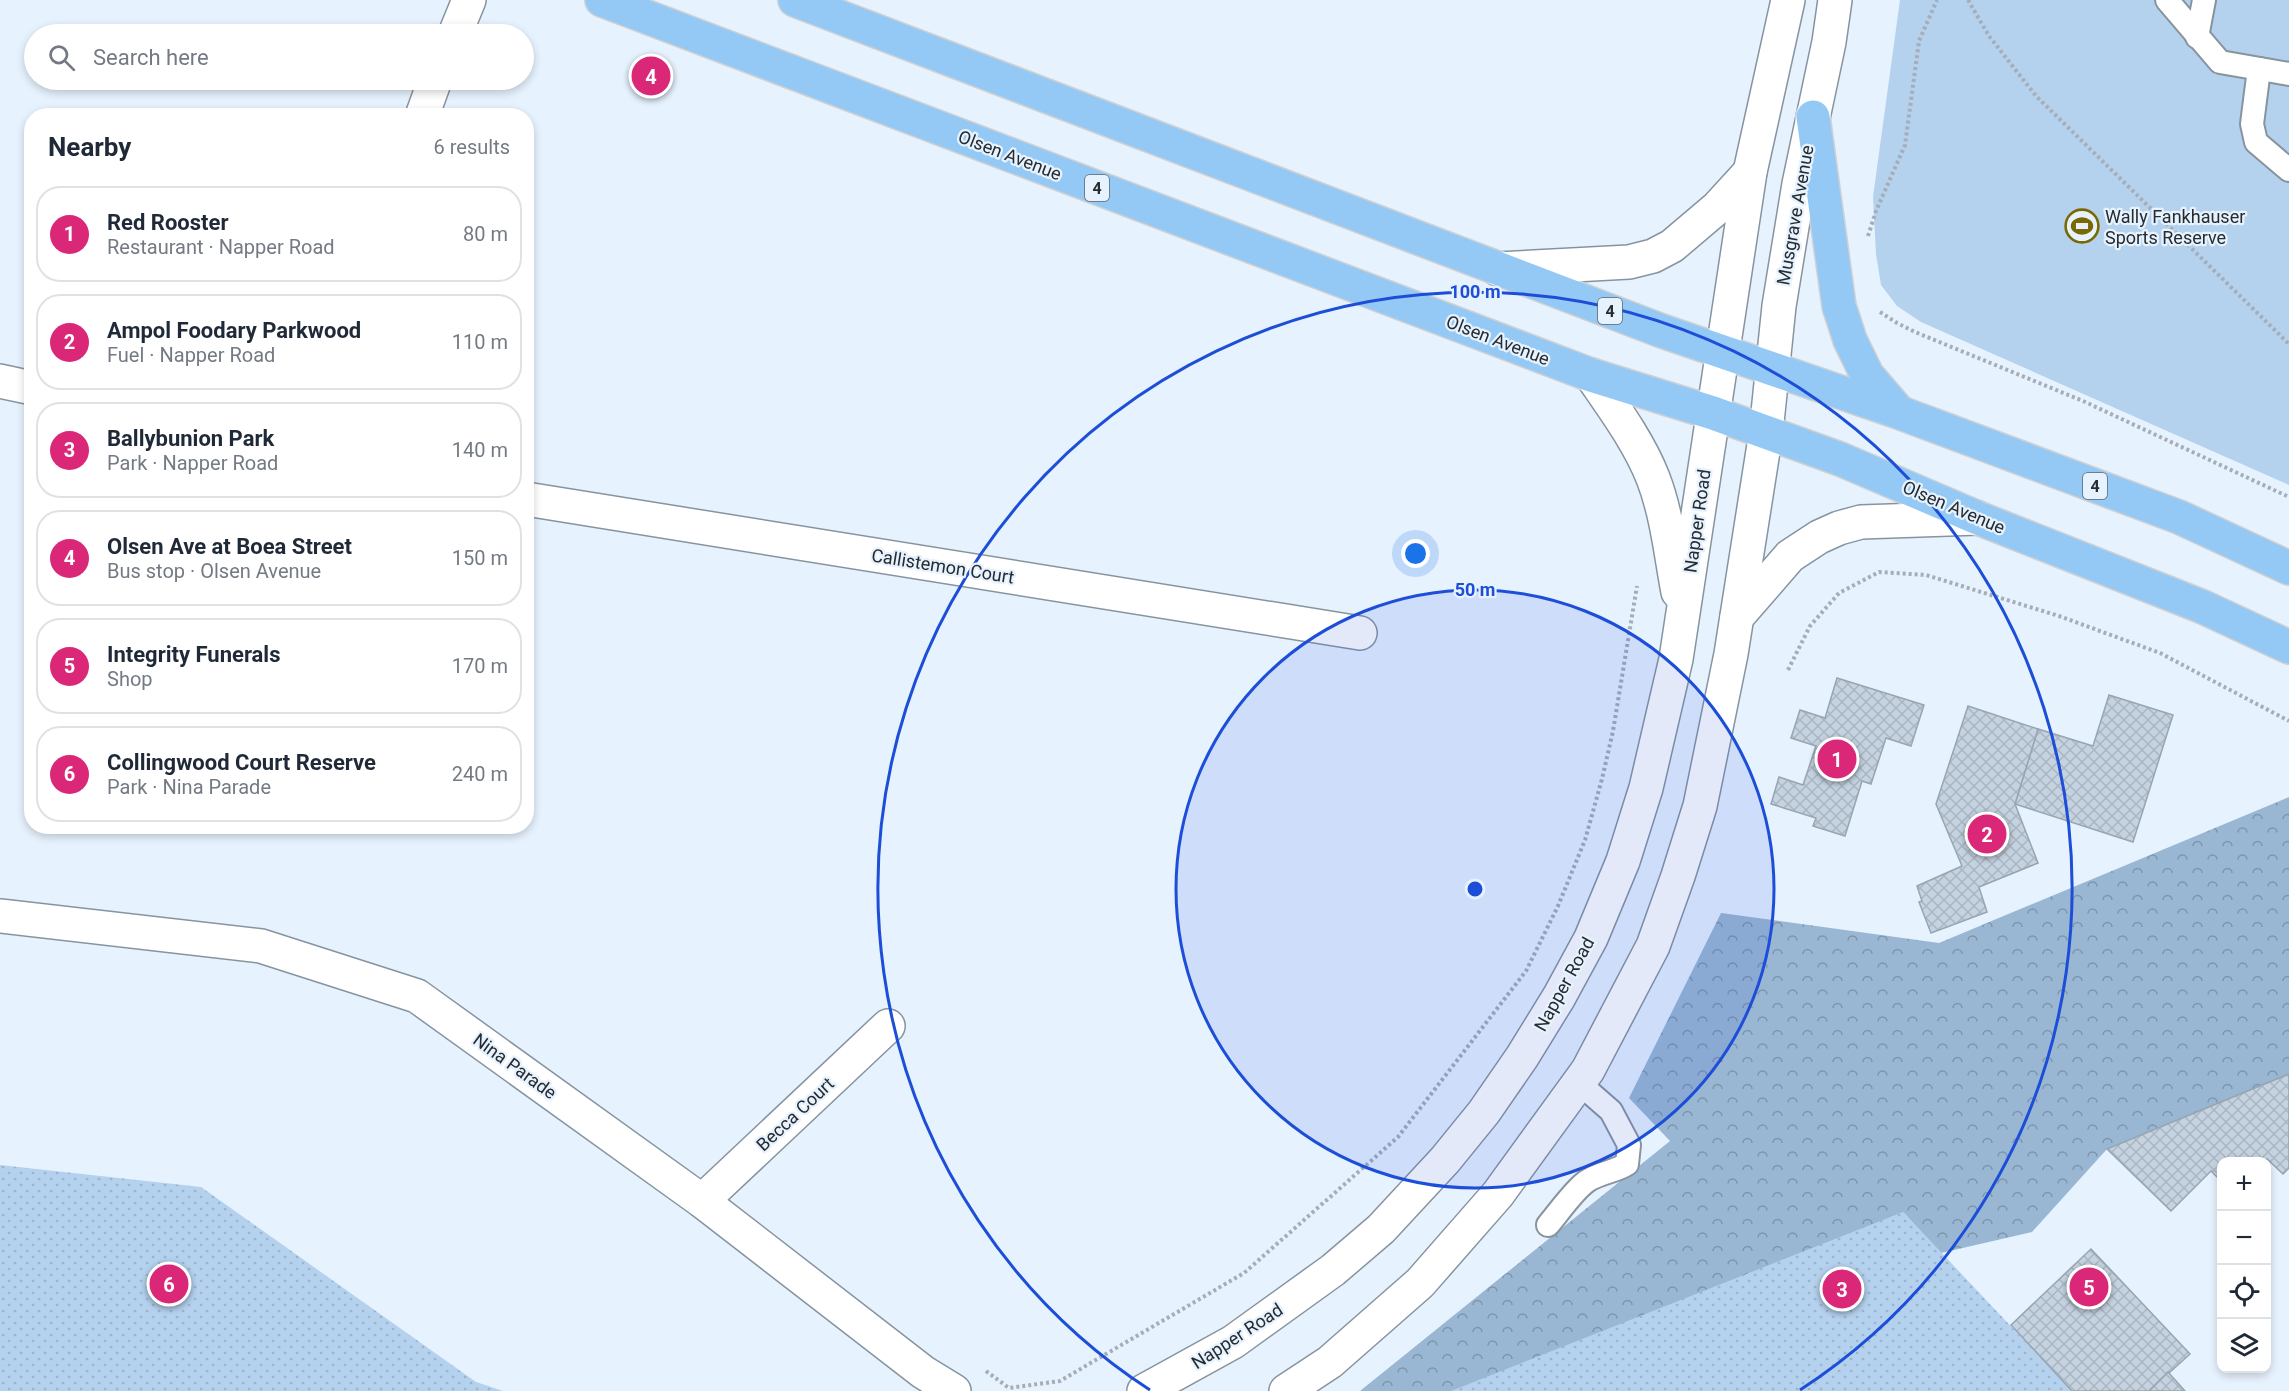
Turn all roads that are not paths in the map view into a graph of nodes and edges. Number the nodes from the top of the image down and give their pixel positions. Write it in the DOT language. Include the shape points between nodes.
graph roads {
  1 [pos="470,0"];
  2 [pos="603,0"];
  3 [pos="795,0"];
  4 [pos="1788,0"];
  5 [pos="1835,0"];
  6 [pos="2166,0"];
  7 [pos="2204,0"];
  8 [pos="459,24"];
  9 [pos="2197,37"];
  10 [pos="2259,69"];
  11 [pos="2289,74"];
  12 [pos="431,90"];
  13 [pos="425,108"];
  14 [pos="1813,117"];
  15 [pos="2289,170"];
  16 [pos="1750,172"];
  17 [pos="1498,269"];
  18 [pos="1723,350"];
  19 [pos="1774,368"];
  20 [pos="1591,375"];
  21 [pos="0,381"];
  22 [pos="24,386"];
  23 [pos="1898,412"];
  24 [pos="1713,413"];
  25 [pos="1766,432"];
  26 [pos="534,500"];
  27 [pos="1978,518"];
  28 [pos="2289,568"];
  29 [pos="1737,617"];
  30 [pos="1684,620"];
  31 [pos="1360,633"];
  32 [pos="2289,647"];
  33 [pos="0,916"];
  34 [pos="888,1026"];
  35 [pos="1579,1083"];
  36 [pos="702,1201"];
  37 [pos="1548,1225"];
  38 [pos="954,1391"];
  39 [pos="1144,1391"];
  40 [pos="1286,1391"];
  1 -- 8 [label="main road"];
  2 -- 20 [label="main road, Olsen Avenue / 4"];
  3 -- 17 [label="main road, 4"];
  4 -- 16 [label="main road"];
  5 -- 14 [label="main road, Musgrave Avenue"];
  6 -- 9 [label="lane"];
  7 -- 9 [label="lane"];
  9 -- 10 [label="lane" via="2220,62"];
  10 -- 11 [label="lane"];
  10 -- 15 [label="lane" via="2252,124 2256,142"];
  12 -- 13 [label="main road"];
  14 -- 19 [label="main road, Musgrave Avenue" via="1779,306"];
  14 -- 23 [label="main road" via="1839,306 1867,375"];
  16 -- 17 [label="main road" via="1703,220 1653,256 1629,262"];
  16 -- 18 [label="main road"];
  17 -- 18 [label="main road, 4"];
  18 -- 19 [label="main road, 4"];
  18 -- 24 [label="main road"];
  19 -- 23 [label="main road, 4"];
  19 -- 25 [label="main road, Musgrave Avenue"];
  20 -- 24 [label="main road, Olsen Avenue / 4"];
  20 -- 30 [label="main road" via="1653,478"];
  21 -- 22 [label="main road"];
  23 -- 28 [label="main road, 4" via="2179,517"];
  24 -- 25 [label="main road, Olsen Avenue / 4"];
  24 -- 30 [label="main road, Napper Road"];
  25 -- 27 [label="main road, Olsen Avenue / 4"];
  25 -- 29 [label="main road"];
  26 -- 31 [label="main road, Callistemon Court"];
  27 -- 29 [label="main road" via="1861,522 1839,528 1790,556"];
  27 -- 32 [label="main road, Olsen Avenue / 4" via="2203,607"];
  29 -- 35 [label="main road" via="1700,806 1676,882 1653,946"];
  30 -- 39 [label="main road, Napper Road" via="1646,788 1623,861 1591,938 1522,1058 1445,1160 1381,1229 1333,1270 1233,1342"];
  33 -- 36 [label="main road, Nina Parade" via="261,946 417,996"];
  34 -- 36 [label="main road, Becca Court"];
  35 -- 37 [label="lane" via="1611,1111 1629,1145 1628,1164 1586,1181"];
  35 -- 40 [label="main road" via="1498,1194 1420,1283 1330,1362"];
  36 -- 38 [label="main road, Nina Parade" via="923,1372"];
}
